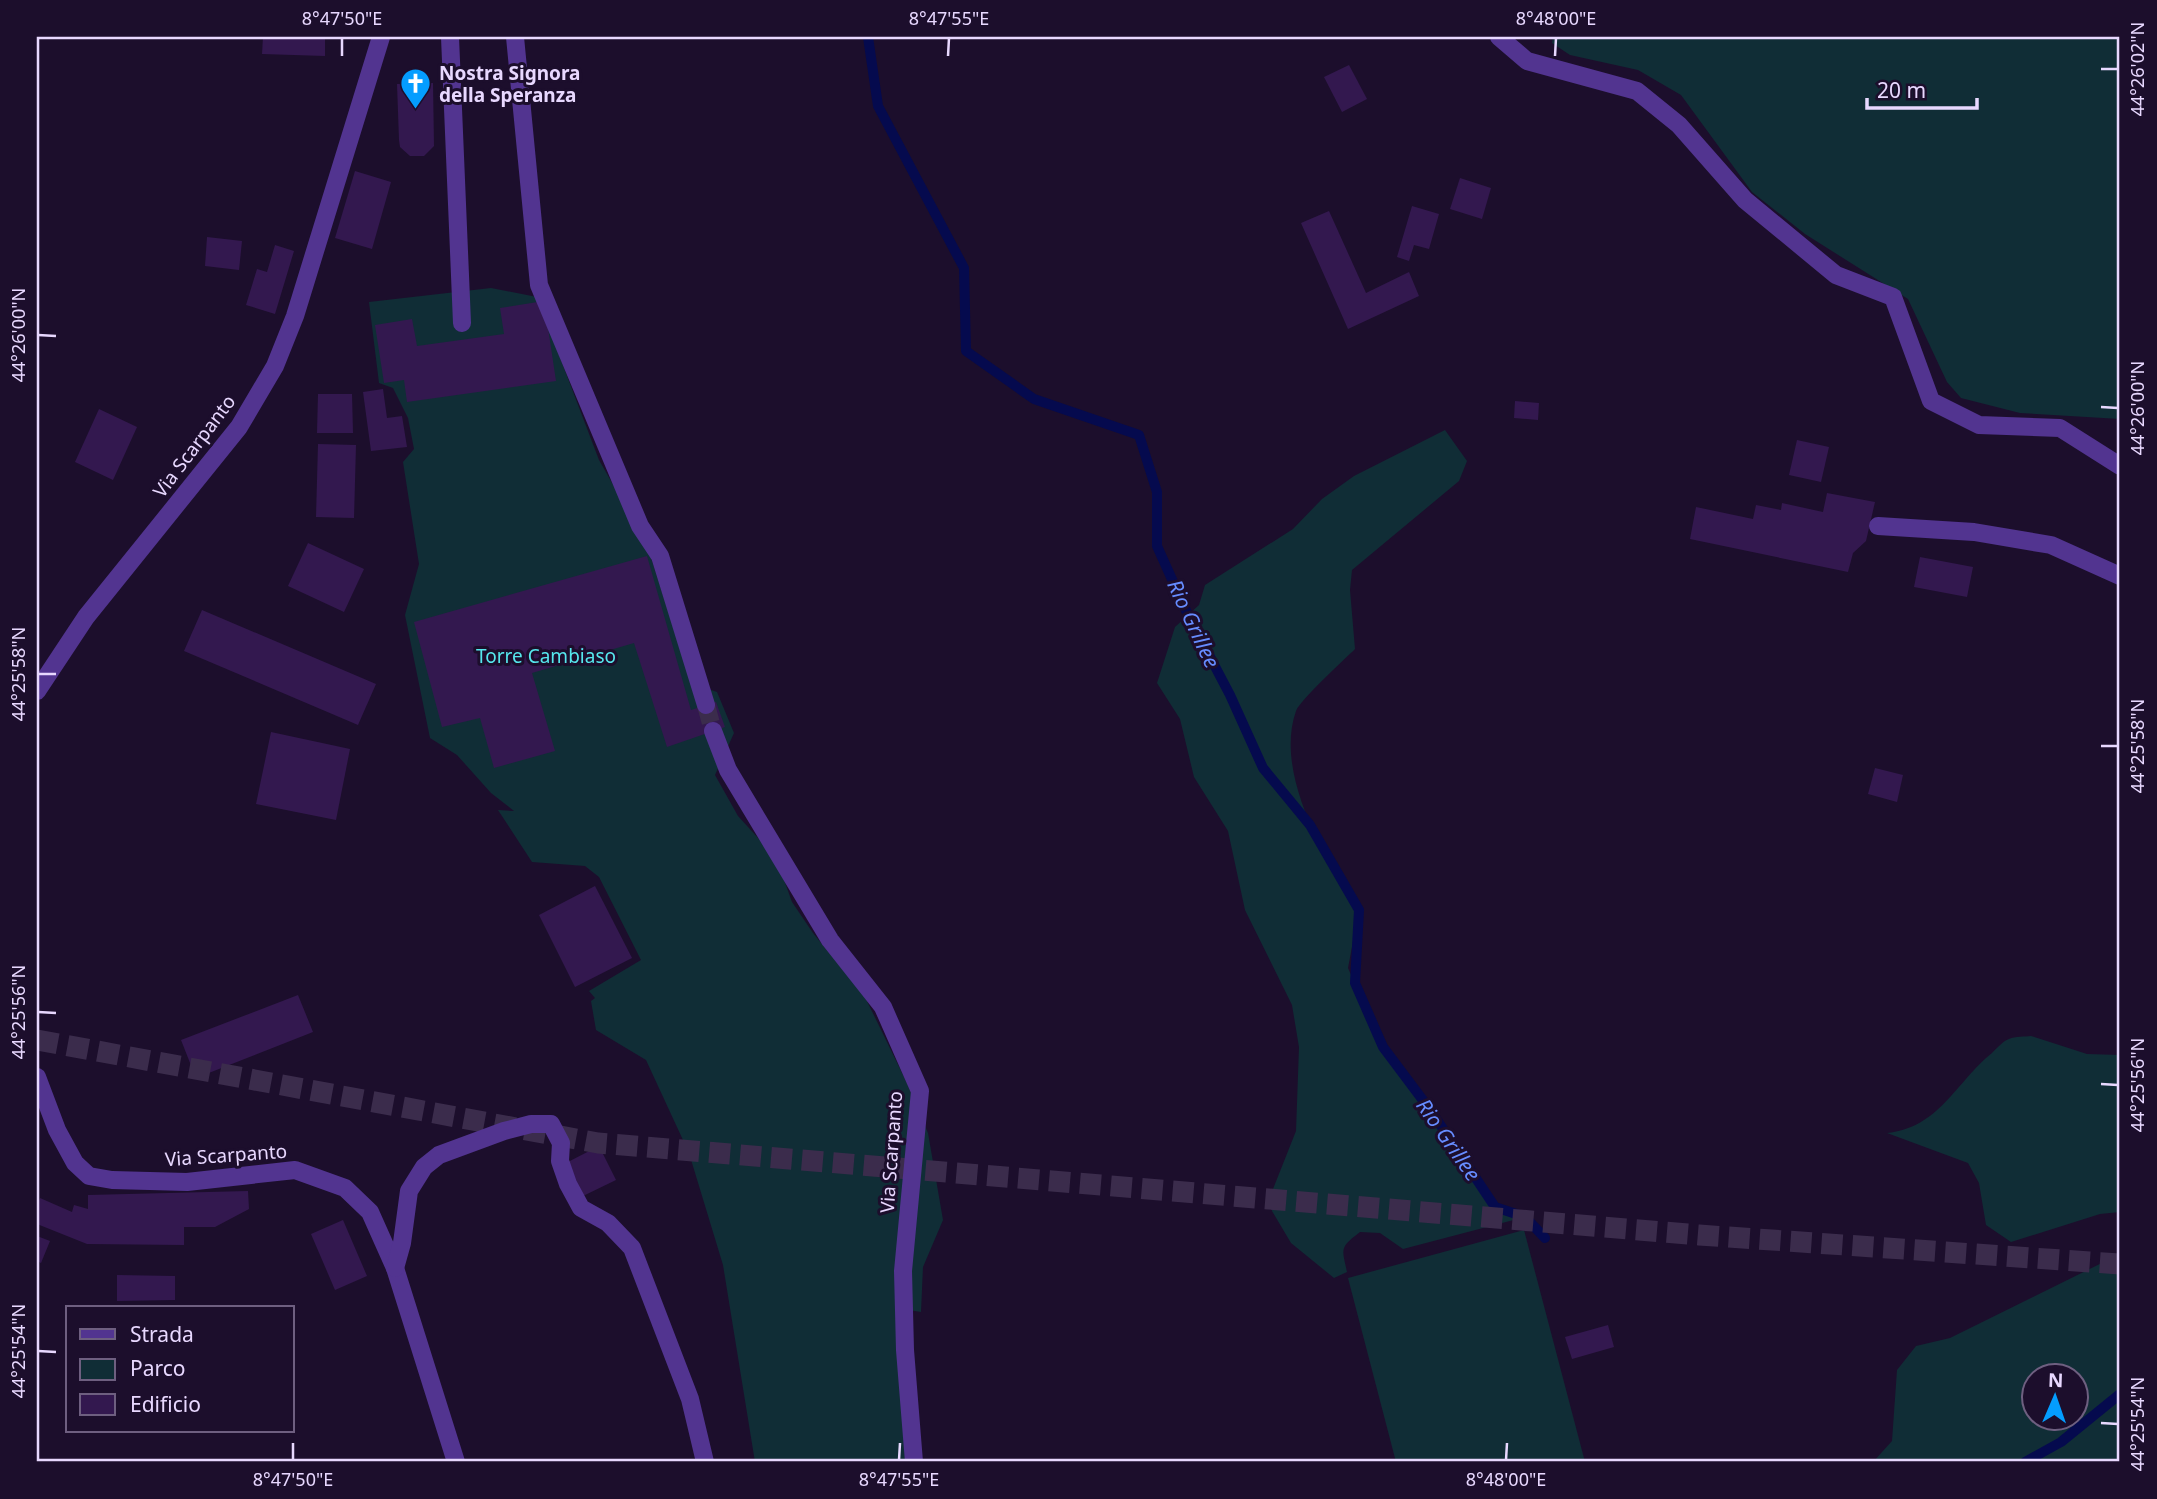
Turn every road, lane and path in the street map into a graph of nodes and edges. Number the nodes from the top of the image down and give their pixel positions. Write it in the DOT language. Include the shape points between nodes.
graph roads {
  1 [pos="381,37"];
  2 [pos="450,37"];
  3 [pos="515,37"];
  4 [pos="1499,37"];
  5 [pos="462,323"];
  6 [pos="2120,466"];
  7 [pos="1878,526"];
  8 [pos="2120,576"];
  9 [pos="37,691"];
  10 [pos="706,705"];
  11 [pos="713,731"];
  12 [pos="37,1077"];
  13 [pos="395,1268"];
  14 [pos="456,1462"];
  15 [pos="705,1462"];
  16 [pos="914,1462"];
  1 -- 9 [label="street, Via Scarpanto" via="295,316 275,366 239,427 86,617"];
  2 -- 5 [label="street"];
  3 -- 10 [label="street" via="539,285 640,526 660,556"];
  4 -- 6 [label="street" via="1527,61 1637,91 1679,125 1745,201 1836,275 1893,297 1931,401 1979,425 2060,428"];
  7 -- 8 [label="street" via="1974,532 2051,545"];
  11 -- 16 [label="street, Via Scarpanto" via="728,770 830,940 883,1007 920,1091 903,1271"];
  12 -- 13 [label="street, Via Scarpanto" via="63,1141 89,1176 187,1182 295,1170 345,1188 370,1213"];
  13 -- 14 [label="street, Via Scarpanto"];
  13 -- 15 [label="street" via="410,1191 424,1167 439,1154 504,1131 551,1124 561,1143 560,1161 580,1208 608,1223 632,1248 690,1399"];
}
